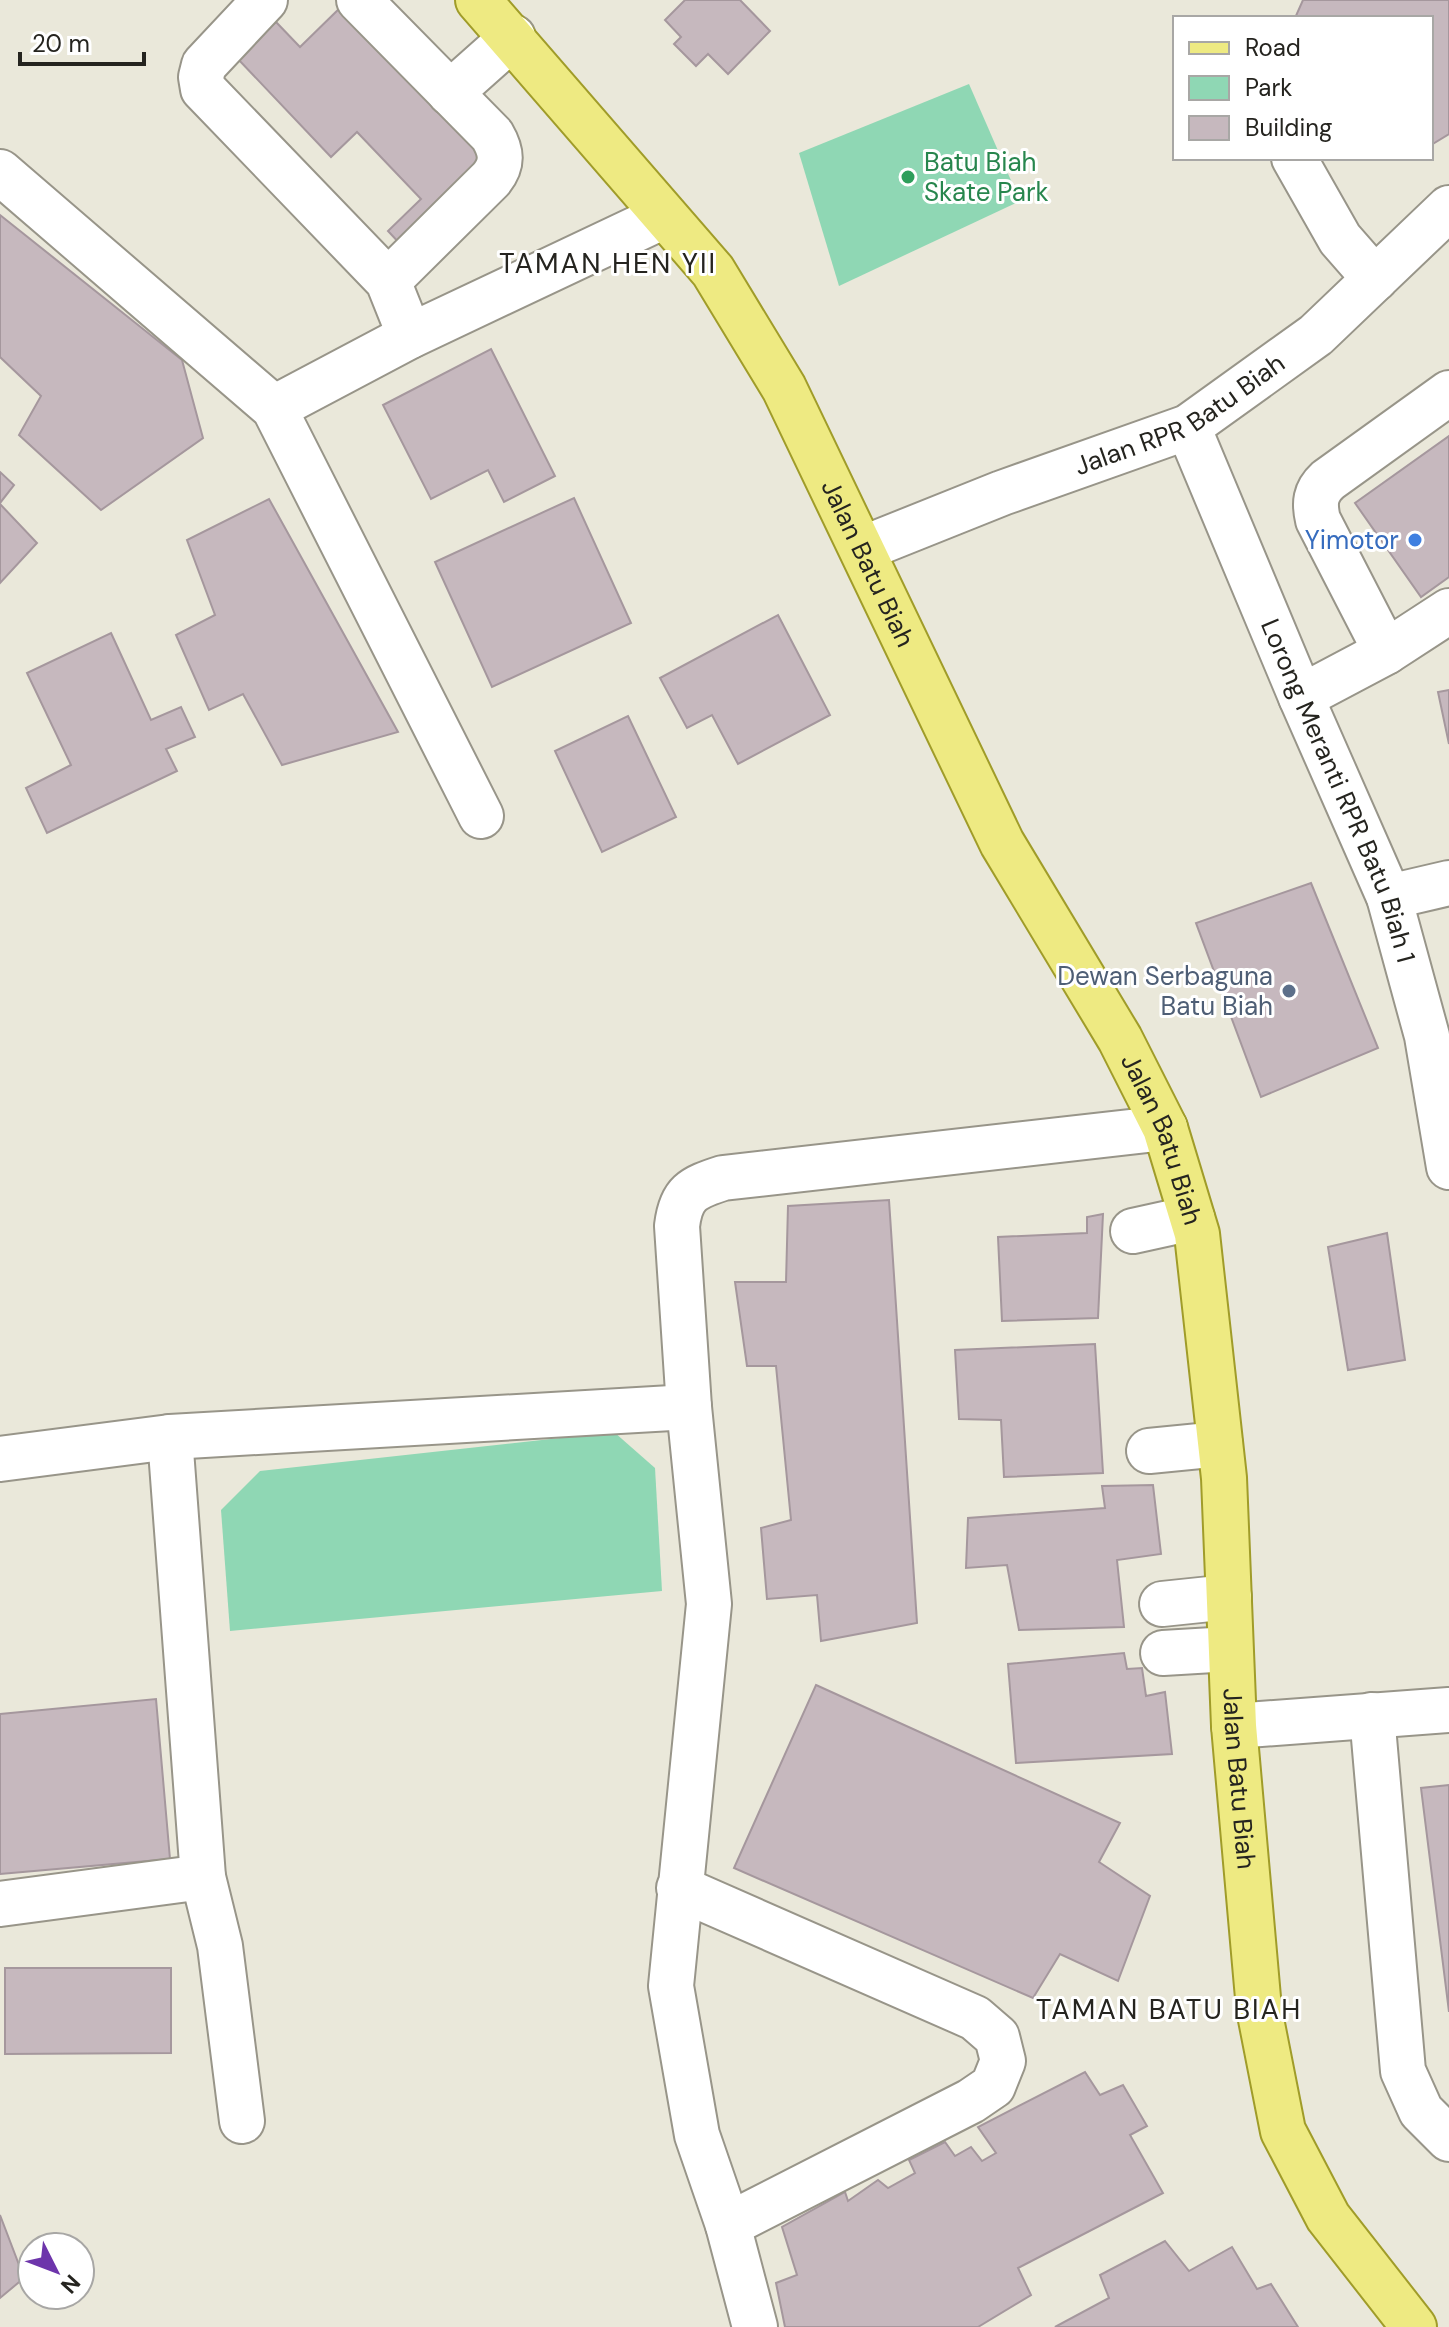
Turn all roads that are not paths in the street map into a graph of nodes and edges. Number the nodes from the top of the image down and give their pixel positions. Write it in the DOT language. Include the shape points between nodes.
graph roads {
  1 [pos="265,0"];
  2 [pos="359,0"];
  3 [pos="478,0"];
  4 [pos="513,37"];
  5 [pos="450,93"];
  6 [pos="1295,160"];
  7 [pos="0,172"];
  8 [pos="1449,208"];
  9 [pos="664,216"];
  10 [pos="1375,279"];
  11 [pos="388,281"];
  12 [pos="410,336"];
  13 [pos="1449,393"];
  14 [pos="274,408"];
  15 [pos="1188,427"];
  16 [pos="862,549"];
  17 [pos="1449,611"];
  18 [pos="1386,652"];
  19 [pos="1301,697"];
  20 [pos="481,816"];
  21 [pos="1449,883"];
  22 [pos="1389,897"];
  23 [pos="1165,1128"];
  24 [pos="1449,1167"];
  25 [pos="1192,1218"];
  26 [pos="1133,1231"];
  27 [pos="689,1407"];
  28 [pos="170,1437"];
  29 [pos="1220,1444"];
  30 [pos="1149,1451"];
  31 [pos="0,1459"];
  32 [pos="1229,1597"];
  33 [pos="1162,1604"];
  34 [pos="1230,1649"];
  35 [pos="1163,1653"];
  36 [pos="1449,1710"];
  37 [pos="1372,1715"];
  38 [pos="1234,1726"];
  39 [pos="203,1877"];
  40 [pos="679,1888"];
  41 [pos="0,1904"];
  42 [pos="242,2121"];
  43 [pos="1449,2139"];
  44 [pos="728,2225"];
  45 [pos="755,2327"];
  46 [pos="1414,2327"];
  1 -- 11 [label="street" via="204,65 203,89"];
  2 -- 5 [label="street"];
  3 -- 4 [label="main road, Jalan Batu Biah"];
  4 -- 5 [label="street"];
  4 -- 9 [label="main road, Jalan Batu Biah"];
  5 -- 11 [label="street" via="492,135 501,157 499,169"];
  6 -- 10 [label="street" via="1340,239"];
  7 -- 14 [label="street"];
  8 -- 10 [label="street, Jalan RPR Batu Biah"];
  9 -- 12 [label="street"];
  9 -- 16 [label="main road, Jalan Batu Biah" via="713,271 784,388"];
  10 -- 15 [label="street, Jalan RPR Batu Biah" via="1316,335"];
  11 -- 12 [label="street"];
  12 -- 14 [label="street"];
  13 -- 18 [label="street" via="1328,480 1315,498 1318,520"];
  14 -- 20 [label="street"];
  15 -- 16 [label="street, Jalan RPR Batu Biah"];
  15 -- 19 [label="street, Lorong Meranti RPR Batu Biah 1"];
  16 -- 23 [label="main road, Jalan Batu Biah" via="1002,843 1120,1039"];
  17 -- 18 [label="street"];
  18 -- 19 [label="street"];
  19 -- 22 [label="street, Lorong Meranti RPR Batu Biah 1"];
  21 -- 22 [label="street"];
  22 -- 24 [label="street, Lorong Meranti RPR Batu Biah 1" via="1427,1036"];
  23 -- 25 [label="main road, Jalan Batu Biah"];
  23 -- 27 [label="street" via="723,1178 698,1186 680,1203 677,1226"];
  25 -- 26 [label="street"];
  25 -- 29 [label="main road, Jalan Batu Biah"];
  27 -- 28 [label="street"];
  27 -- 40 [label="street" via="709,1604"];
  28 -- 31 [label="street"];
  28 -- 39 [label="street"];
  29 -- 30 [label="street"];
  29 -- 32 [label="main road, Jalan Batu Biah"];
  32 -- 33 [label="street"];
  32 -- 34 [label="main road, Jalan Batu Biah"];
  34 -- 35 [label="street"];
  34 -- 38 [label="main road, Jalan Batu Biah"];
  36 -- 37 [label="street"];
  37 -- 38 [label="street"];
  37 -- 43 [label="street" via="1403,2071 1421,2111"];
  38 -- 46 [label="main road, Jalan Batu Biah" via="1259,2009 1283,2131 1328,2217"];
  39 -- 41 [label="street"];
  39 -- 42 [label="street" via="220,1946"];
  40 -- 44 [label="street" via="671,1986 697,2135"];
  40 -- 44 [label="street" via="975,2018 997,2037 1003,2061 993,2086 971,2101"];
  44 -- 45 [label="street"];
}
